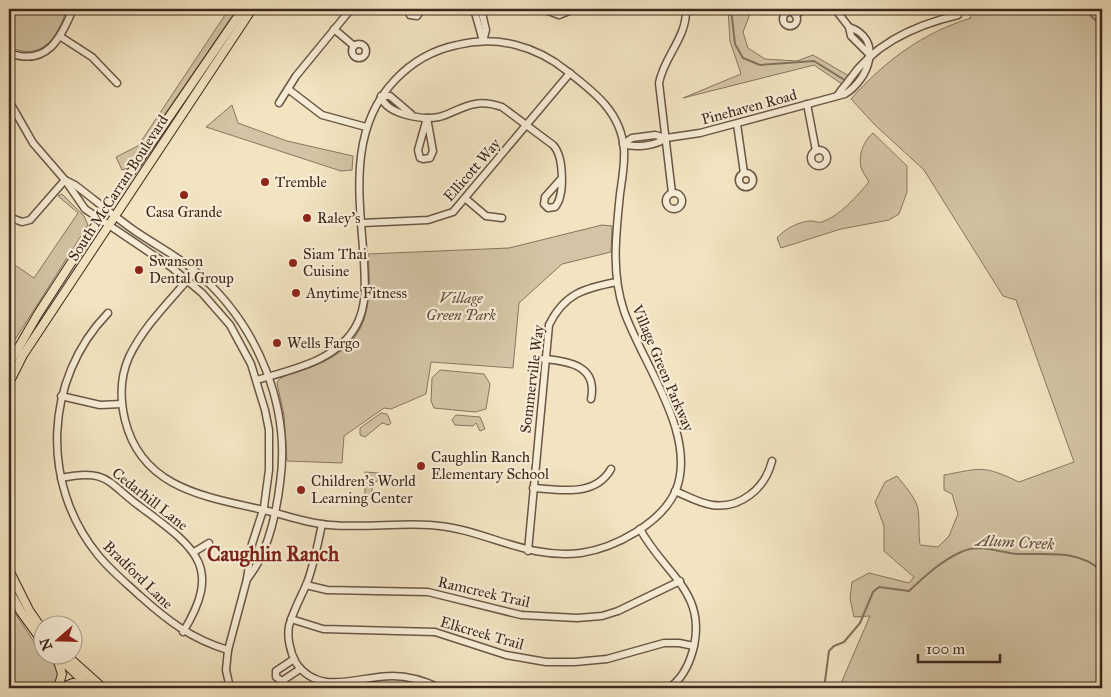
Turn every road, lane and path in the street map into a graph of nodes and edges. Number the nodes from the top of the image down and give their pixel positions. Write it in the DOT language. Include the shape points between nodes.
graph roads {
  1 [pos="73,9"];
  2 [pos="243,9"];
  3 [pos="252,9"];
  4 [pos="351,9"];
  5 [pos="408,9"];
  6 [pos="422,9"];
  7 [pos="474,9"];
  8 [pos="482,9"];
  9 [pos="542,9"];
  10 [pos="574,9"];
  11 [pos="686,9"];
  12 [pos="805,9"];
  13 [pos="835,9"];
  14 [pos="957,12"];
  15 [pos="796,15"];
  16 [pos="334,30"];
  17 [pos="61,37"];
  18 [pos="483,41"];
  19 [pos="354,46"];
  20 [pos="9,53"];
  21 [pos="871,56"];
  22 [pos="570,73"];
  23 [pos="117,83"];
  24 [pos="288,89"];
  25 [pos="381,96"];
  26 [pos="9,100"];
  27 [pos="279,103"];
  28 [pos="807,104"];
  29 [pos="427,118"];
  30 [pos="737,124"];
  31 [pos="527,125"];
  32 [pos="366,127"];
  33 [pos="666,138"];
  34 [pos="623,144"];
  35 [pos="816,151"];
  36 [pos="744,173"];
  37 [pos="561,179"];
  38 [pos="65,180"];
  39 [pos="672,193"];
  40 [pos="466,200"];
  41 [pos="106,209"];
  42 [pos="115,216"];
  43 [pos="9,217"];
  44 [pos="502,218"];
  45 [pos="100,220"];
  46 [pos="362,223"];
  47 [pos="109,226"];
  48 [pos="195,271"];
  49 [pos="188,280"];
  50 [pos="617,282"];
  51 [pos="108,313"];
  52 [pos="544,360"];
  53 [pos="9,364"];
  54 [pos="269,377"];
  55 [pos="257,380"];
  56 [pos="9,383"];
  57 [pos="61,396"];
  58 [pos="591,399"];
  59 [pos="122,404"];
  60 [pos="772,461"];
  61 [pos="611,469"];
  62 [pos="61,478"];
  63 [pos="533,488"];
  64 [pos="675,491"];
  65 [pos="264,510"];
  66 [pos="275,512"];
  67 [pos="322,524"];
  68 [pos="640,529"];
  69 [pos="209,543"];
  70 [pos="528,551"];
  71 [pos="194,552"];
  72 [pos="9,570"];
  73 [pos="247,579"];
  74 [pos="680,581"];
  75 [pos="306,585"];
  76 [pos="9,590"];
  77 [pos="32,614"];
  78 [pos="292,619"];
  79 [pos="32,627"];
  80 [pos="183,632"];
  81 [pos="694,646"];
  82 [pos="228,650"];
  83 [pos="294,659"];
  84 [pos="58,664"];
  85 [pos="65,664"];
  86 [pos="76,664"];
  87 [pos="300,669"];
  88 [pos="90,687"];
  89 [pos="59,688"];
  90 [pos="102,688"];
  91 [pos="230,688"];
  92 [pos="440,688"];
  93 [pos="669,688"];
  1 -- 17 [label="street"];
  2 -- 41 [label="main road, South McCarran Boulevard"];
  3 -- 42 [label="main road, South McCarran Boulevard"];
  4 -- 16 [label="street"];
  5 -- 6 [label="street" via="413,16 420,15"];
  7 -- 18 [label="street"];
  8 -- 18 [label="street" via="486,30"];
  9 -- 10 [label="street" via="559,14"];
  11 -- 33 [label="street" via="680,39 662,70 659,83"];
  12 -- 15 [label="street"];
  13 -- 21 [label="street" via="869,45"];
  14 -- 21 [label="street, Pinehaven Road" via="893,39"];
  16 -- 19 [label="street"];
  16 -- 24 [label="street"];
  17 -- 20 [label="street" via="41,54 20,56"];
  17 -- 23 [label="street" via="92,58"];
  18 -- 22 [label="street, Village Green Parkway" via="534,50"];
  18 -- 25 [label="street, Village Green Parkway" via="449,46 422,58 400,74"];
  21 -- 28 [label="street, Pinehaven Road" via="860,64 838,94"];
  22 -- 31 [label="street, Ellicott Way"];
  22 -- 34 [label="street, Village Green Parkway" via="610,110"];
  24 -- 27 [label="street"];
  24 -- 32 [label="street" via="322,115"];
  25 -- 29 [label="street" via="386,105 402,114"];
  25 -- 32 [label="street, Village Green Parkway"];
  26 -- 38 [label="street" via="33,143"];
  28 -- 30 [label="street, Pinehaven Road"];
  28 -- 35 [label="street"];
  29 -- 29 [label="street" via="418,150 423,159 430,158 433,151"];
  29 -- 31 [label="street" via="483,103 502,107"];
  30 -- 33 [label="street, Pinehaven Road"];
  30 -- 36 [label="street"];
  31 -- 37 [label="street" via="556,149 562,164"];
  31 -- 40 [label="street, Ellicott Way"];
  32 -- 46 [label="street, Village Green Parkway" via="360,157"];
  33 -- 34 [label="street, Pinehaven Road" via="655,135 632,138"];
  33 -- 39 [label="street"];
  34 -- 50 [label="street, Village Green Parkway" via="616,246"];
  38 -- 41 [label="street"];
  38 -- 43 [label="street" via="30,220 22,222"];
  38 -- 45 [label="street" via="79,204"];
  40 -- 44 [label="street" via="486,216"];
  40 -- 46 [label="street, Ellicott Way" via="454,212 437,218"];
  41 -- 42 [label="street"];
  41 -- 45 [label="main road, South McCarran Boulevard"];
  42 -- 47 [label="main road, South McCarran Boulevard"];
  42 -- 48 [label="street"];
  45 -- 47 [label="street"];
  45 -- 53 [label="main road, South McCarran Boulevard"];
  46 -- 54 [label="street, Village Green Parkway" via="365,293 361,314 351,334 335,351 324,357"];
  47 -- 49 [label="street"];
  47 -- 56 [label="main road, South McCarran Boulevard" via="23,355"];
  48 -- 49 [label="street, Village Green Parkway"];
  48 -- 54 [label="street" via="242,322"];
  49 -- 55 [label="street" via="230,325"];
  49 -- 59 [label="street, Village Green Parkway" via="132,352 123,376"];
  50 -- 52 [label="street, Sommerville Way" via="581,291 564,302 549,325"];
  50 -- 64 [label="street, Village Green Parkway" via="628,320 680,440 682,460"];
  51 -- 57 [label="street, Bradford Lane" via="83,344"];
  52 -- 58 [label="street" via="568,362 580,367 591,382"];
  52 -- 63 [label="street, Sommerville Way"];
  54 -- 55 [label="street, Village Green Parkway"];
  54 -- 66 [label="street" via="282,444"];
  55 -- 65 [label="street" via="270,450"];
  57 -- 59 [label="street" via="100,405"];
  57 -- 62 [label="street, Bradford Lane" via="56,433"];
  59 -- 65 [label="street, Village Green Parkway" via="135,447 166,479 190,491"];
  60 -- 64 [label="street" via="764,481 738,502 711,505"];
  61 -- 63 [label="street" via="600,482 578,491"];
  62 -- 71 [label="street, Cedarhill Lane" via="88,474 103,477 172,529"];
  62 -- 80 [label="street, Bradford Lane" via="77,523 98,555 168,622"];
  63 -- 70 [label="street, Sommerville Way"];
  64 -- 68 [label="street, Village Green Parkway" via="661,512"];
  65 -- 66 [label="street, Village Green Parkway"];
  65 -- 73 [label="street" via="251,551"];
  66 -- 67 [label="street, Village Green Parkway"];
  66 -- 73 [label="street" via="258,563"];
  67 -- 70 [label="street, Village Green Parkway" via="438,525"];
  67 -- 75 [label="street"];
  68 -- 70 [label="street, Village Green Parkway" via="583,552 554,554"];
  68 -- 74 [label="street" via="656,555"];
  69 -- 71 [label="street"];
  71 -- 80 [label="street, Cedarhill Lane" via="201,570 201,595"];
  72 -- 77 [label="main road"];
  73 -- 82 [label="street"];
  74 -- 75 [label="street, Ramcreek Trail" via="618,611 577,618 521,615 428,592 334,591"];
  74 -- 81 [label="street" via="696,612"];
  75 -- 78 [label="street"];
  76 -- 79 [label="main road"];
  78 -- 81 [label="street, Elkcreek Trail" via="323,629 435,632 506,655 546,662 607,658 664,643"];
  78 -- 83 [label="street" via="289,641"];
  80 -- 82 [label="street, Bradford Lane"];
  81 -- 93 [label="street" via="686,669"];
  82 -- 91 [label="street" via="226,670"];
  83 -- 87 [label="street"];
  83 -- 87 [label="street" via="276,671 276,677 282,680"];
  84 -- 89 [label="main road" via="62,674"];
  85 -- 88 [label="main road"];
  86 -- 90 [label="main road"];
  87 -- 92 [label="street" via="315,682 327,686 394,676 418,679"];
  88 -- 89 [label="main road" via="73,683"];
}
